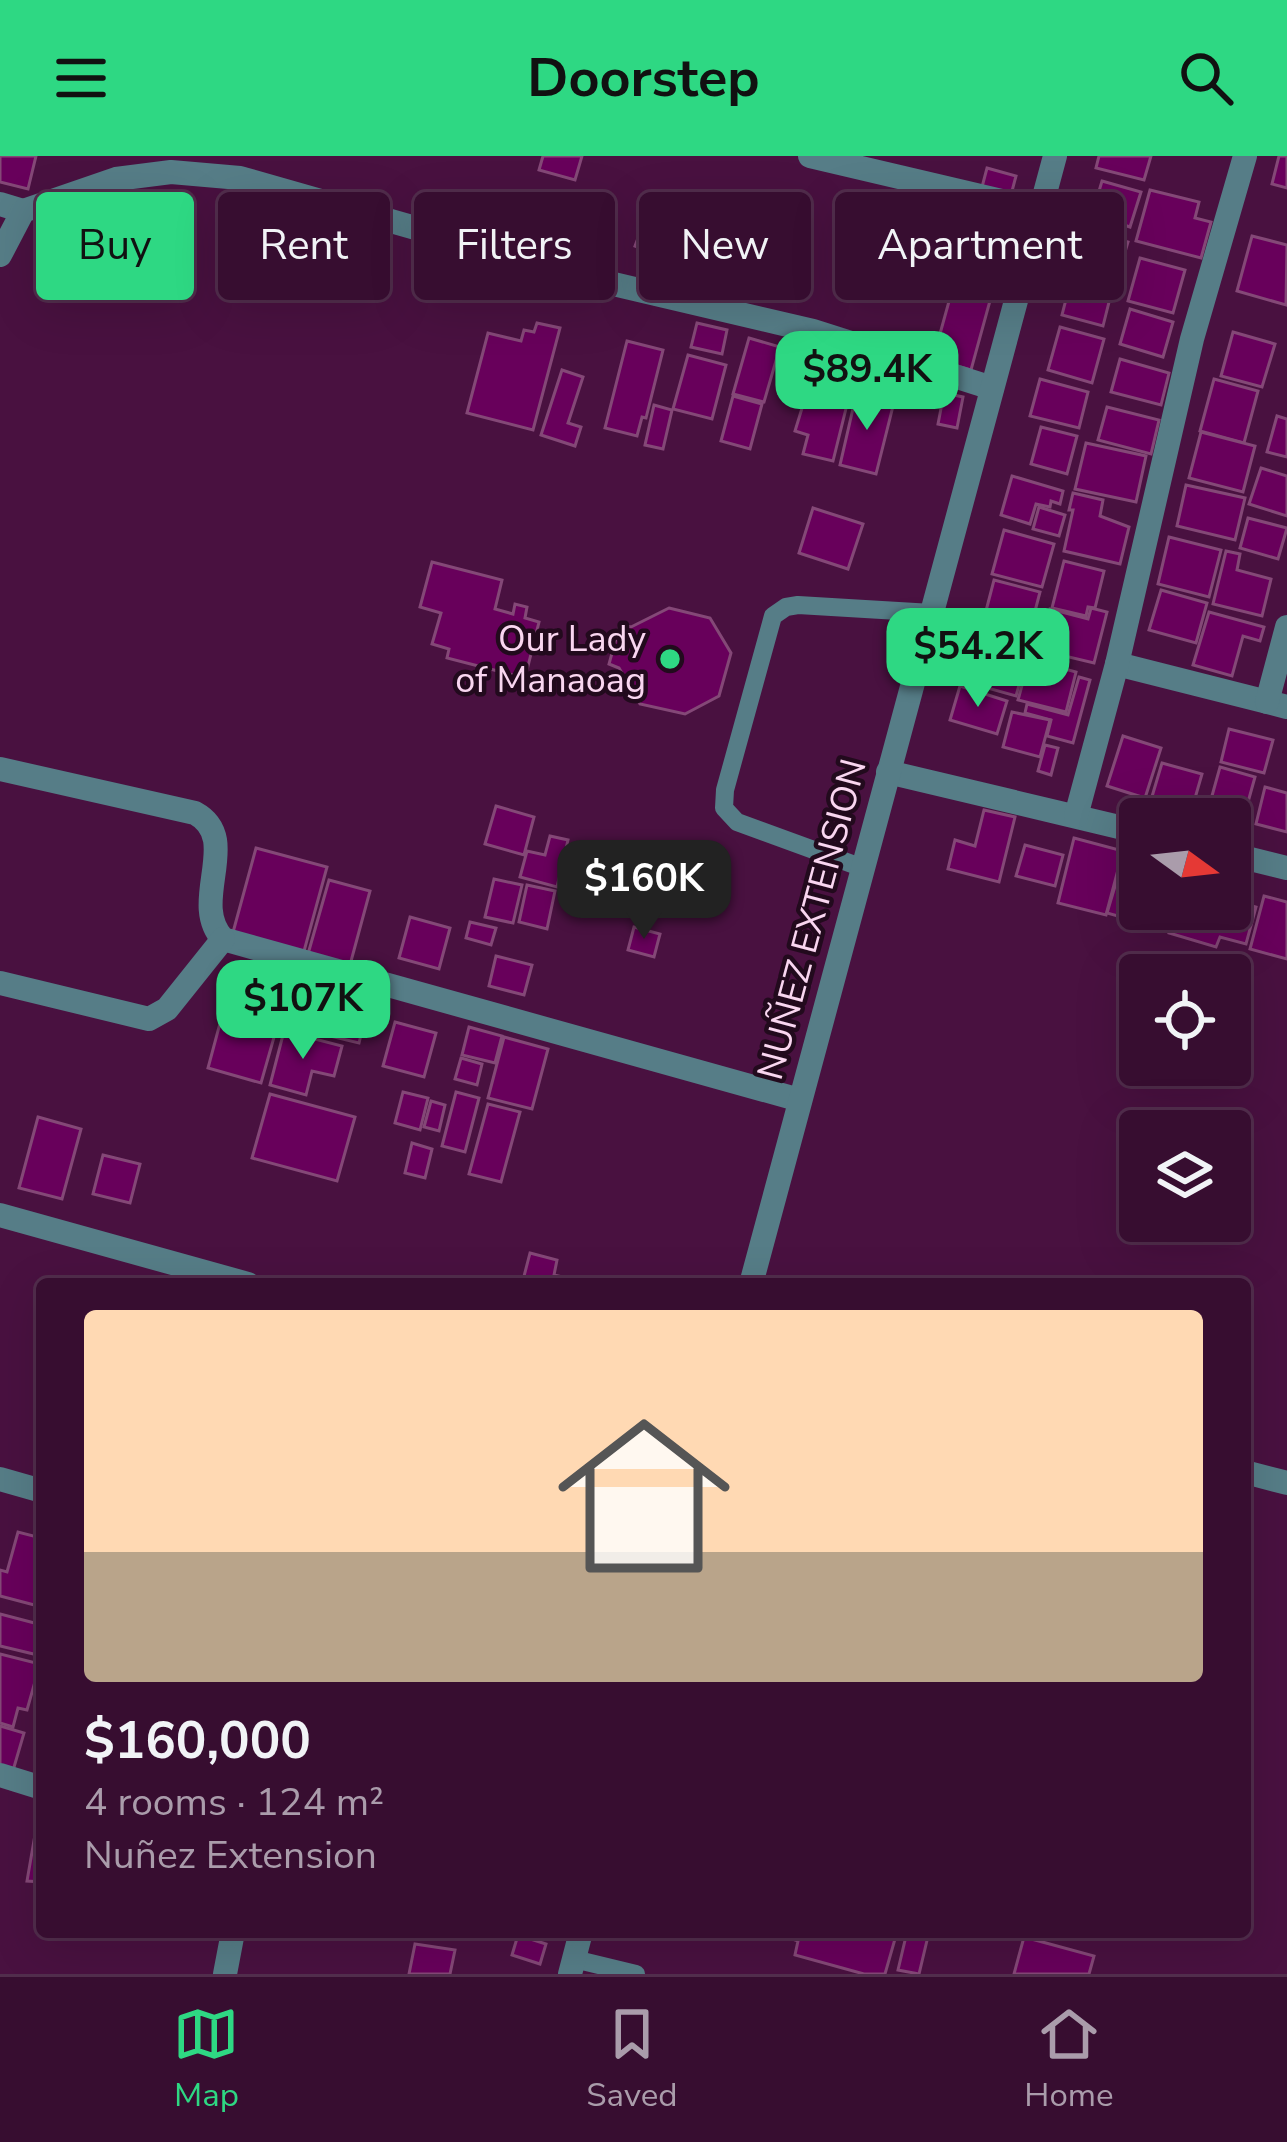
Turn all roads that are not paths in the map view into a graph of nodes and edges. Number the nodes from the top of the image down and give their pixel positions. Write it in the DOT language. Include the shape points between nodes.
graph roads {
  1 [pos="810,156"];
  2 [pos="1054,156"];
  3 [pos="1246,156"];
  4 [pos="963,192"];
  5 [pos="1045,192"];
  6 [pos="12,207"];
  7 [pos="0,255"];
  8 [pos="1016,300"];
  9 [pos="992,388"];
  10 [pos="932,613"];
  11 [pos="1287,628"];
  12 [pos="1118,664"];
  13 [pos="1277,704"];
  14 [pos="0,769"];
  15 [pos="888,772"];
  16 [pos="1076,816"];
  17 [pos="1119,827"];
  18 [pos="1251,859"];
  19 [pos="863,868"];
  20 [pos="1287,868"];
  21 [pos="223,939"];
  22 [pos="0,982"];
  23 [pos="800,1100"];
  24 [pos="0,1214"];
  25 [pos="227,1278"];
  26 [pos="753,1278"];
  27 [pos="1251,1474"];
  28 [pos="0,1479"];
  29 [pos="1287,1483"];
  30 [pos="36,1489"];
  31 [pos="0,1775"];
  32 [pos="36,1786"];
  33 [pos="231,1938"];
  34 [pos="572,1966"];
  35 [pos="225,1974"];
  36 [pos="637,1974"];
  1 -- 4 [label="street"];
  2 -- 5 [label="street, NUÑEZ EXTENSION"];
  3 -- 12 [label="street" via="1192,339"];
  6 -- 7 [label="street"];
  6 -- 9 [label="street" via="171,172 240,178 605,282 813,331"];
  8 -- 9 [label="street, NUÑEZ EXTENSION"];
  9 -- 10 [label="street, NUÑEZ EXTENSION"];
  10 -- 15 [label="street, NUÑEZ EXTENSION"];
  10 -- 19 [label="lane" via="798,605 773,616 725,790 724,808 737,823"];
  11 -- 13 [label="street"];
  12 -- 13 [label="street"];
  12 -- 16 [label="street"];
  14 -- 21 [label="street" via="206,819 217,848 209,920"];
  15 -- 16 [label="street"];
  15 -- 19 [label="street, NUÑEZ EXTENSION"];
  16 -- 17 [label="street"];
  18 -- 20 [label="street"];
  19 -- 23 [label="street, NUÑEZ EXTENSION"];
  21 -- 22 [label="street" via="167,1009 149,1019"];
  21 -- 23 [label="street"];
  23 -- 26 [label="street, NUÑEZ EXTENSION"];
  24 -- 25 [label="street"];
  27 -- 29 [label="street"];
  28 -- 30 [label="street"];
  31 -- 32 [label="street"];
  33 -- 35 [label="street"];
  34 -- 36 [label="lane"];
}
